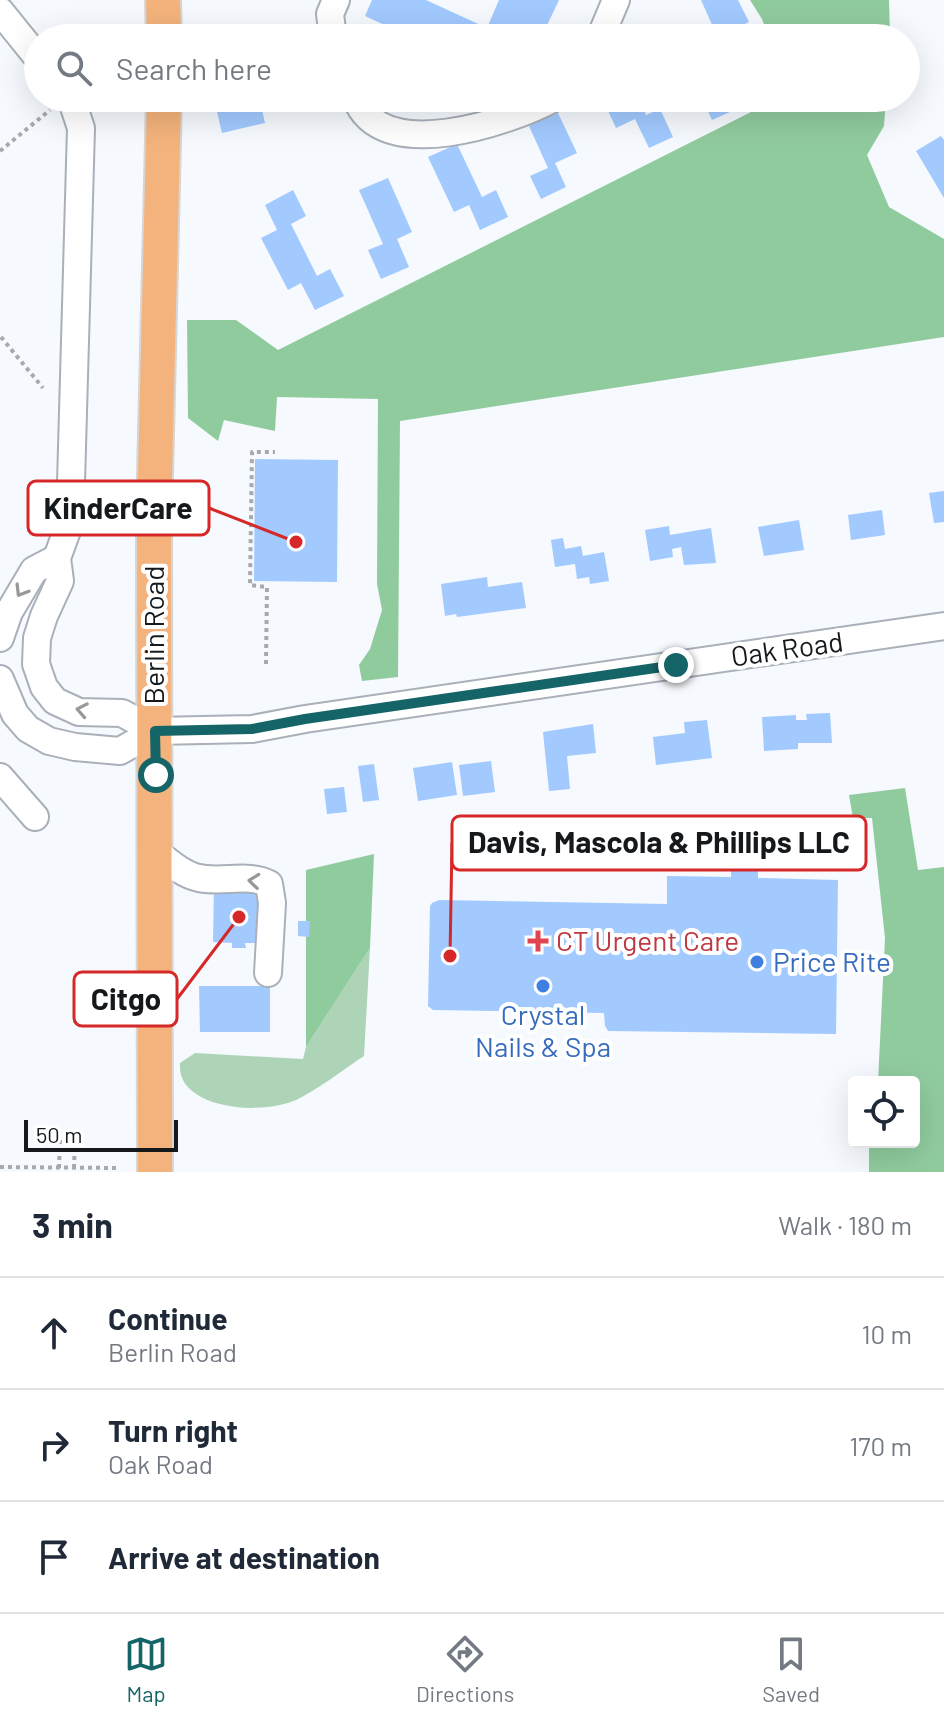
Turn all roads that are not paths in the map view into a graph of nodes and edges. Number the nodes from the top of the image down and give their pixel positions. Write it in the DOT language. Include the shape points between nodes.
graph roads {
  1 [pos="163,0"];
  2 [pos="336,0"];
  3 [pos="616,0"];
  4 [pos="0,11"];
  5 [pos="164,24"];
  6 [pos="331,24"];
  7 [pos="606,24"];
  8 [pos="24,41"];
  9 [pos="70,112"];
  10 [pos="164,112"];
  11 [pos="364,112"];
  12 [pos="527,112"];
  13 [pos="57,558"];
  14 [pos="944,626"];
  15 [pos="0,638"];
  16 [pos="0,679"];
  17 [pos="155,731"];
  18 [pos="0,777"];
  19 [pos="35,817"];
  20 [pos="155,851"];
  21 [pos="268,973"];
  22 [pos="155,1172"];
  1 -- 5 [label="main road"];
  2 -- 6 [label="street"];
  3 -- 7 [label="street"];
  4 -- 8 [label="street"];
  9 -- 13 [label="street" via="81,128 71,483 69,525"];
  10 -- 17 [label="main road, Berlin Road"];
  11 -- 12 [label="street" via="405,135 482,127"];
  13 -- 15 [label="street, one-way" via="34,570"];
  17 -- 13 [label="street, one-way" via="122,713 79,712 55,701 44,687 36,664 37,638 60,581"];
  14 -- 17 [label="street, Oak Road" via="252,729"];
  16 -- 17 [label="street" via="15,714 49,741 120,751"];
  17 -- 20 [label="main road, Berlin Road"];
  18 -- 19 [label="street"];
  21 -- 20 [label="street, one-way" via="269,884 202,879"];
  20 -- 22 [label="main road, Berlin Road"];
}
